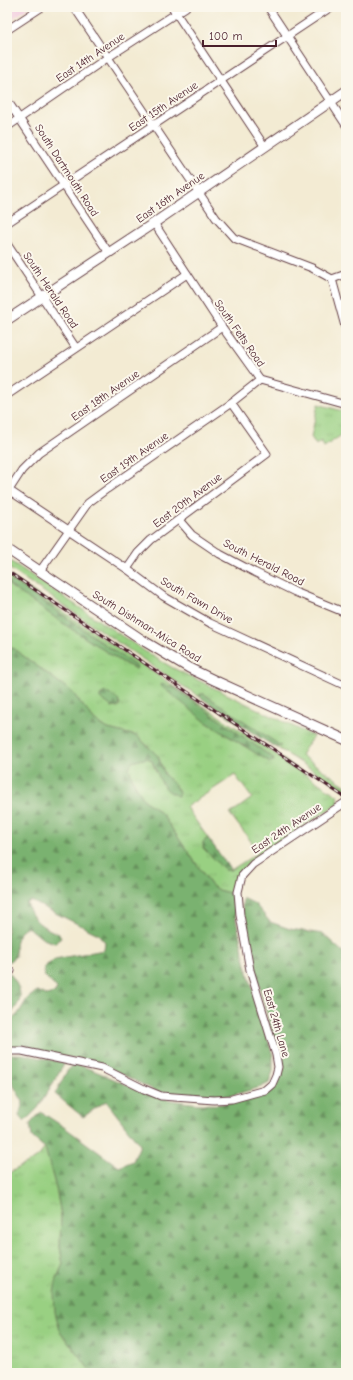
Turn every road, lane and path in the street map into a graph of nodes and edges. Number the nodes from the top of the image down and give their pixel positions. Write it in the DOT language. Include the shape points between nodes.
graph roads {
  1 [pos="42,7"];
  2 [pos="74,7"];
  3 [pos="186,7"];
  4 [pos="268,7"];
  5 [pos="331,7"];
  6 [pos="174,10"];
  7 [pos="7,30"];
  8 [pos="287,36"];
  9 [pos="107,58"];
  10 [pos="220,80"];
  11 [pos="346,91"];
  12 [pos="7,100"];
  13 [pos="330,102"];
  14 [pos="19,118"];
  15 [pos="154,125"];
  16 [pos="346,125"];
  17 [pos="7,127"];
  18 [pos="265,147"];
  19 [pos="63,185"];
  20 [pos="198,191"];
  21 [pos="7,223"];
  22 [pos="154,223"];
  23 [pos="7,244"];
  24 [pos="108,253"];
  25 [pos="187,274"];
  26 [pos="346,274"];
  27 [pos="332,279"];
  28 [pos="42,296"];
  29 [pos="7,320"];
  30 [pos="222,327"];
  31 [pos="346,330"];
  32 [pos="76,348"];
  33 [pos="260,380"];
  34 [pos="7,395"];
  35 [pos="231,403"];
  36 [pos="346,404"];
  37 [pos="8,489"];
  38 [pos="179,520"];
  39 [pos="68,531"];
  40 [pos="7,549"];
  41 [pos="127,569"];
  42 [pos="40,571"];
  43 [pos="346,613"];
  44 [pos="346,686"];
  45 [pos="346,740"];
  46 [pos="346,802"];
  47 [pos="242,876"];
  48 [pos="7,1051"];
  1 -- 7 [label="street"];
  2 -- 9 [label="street"];
  3 -- 6 [label="street, East 14th Avenue"];
  4 -- 8 [label="street"];
  5 -- 8 [label="street, East 15th Avenue"];
  6 -- 9 [label="street, East 14th Avenue"];
  6 -- 10 [label="street"];
  8 -- 10 [label="street, East 15th Avenue"];
  8 -- 13 [label="street"];
  9 -- 14 [label="street, East 14th Avenue"];
  9 -- 15 [label="street"];
  10 -- 15 [label="street, East 15th Avenue"];
  10 -- 18 [label="street"];
  11 -- 13 [label="main road, East 16th Avenue"];
  12 -- 14 [label="street, South Dartmouth Road"];
  13 -- 16 [label="street"];
  13 -- 18 [label="main road, East 16th Avenue"];
  14 -- 17 [label="street, East 14th Avenue"];
  14 -- 19 [label="street, South Dartmouth Road"];
  15 -- 19 [label="street, East 15th Avenue"];
  15 -- 20 [label="street"];
  18 -- 20 [label="main road, East 16th Avenue"];
  19 -- 21 [label="street, East 15th Avenue"];
  19 -- 24 [label="street, South Dartmouth Road"];
  20 -- 22 [label="main road, East 16th Avenue"];
  20 -- 27 [label="street" via="216,218 234,238 312,268"];
  22 -- 24 [label="main road, East 16th Avenue"];
  22 -- 25 [label="street, South Felts Road"];
  23 -- 28 [label="street, South Herald Road"];
  24 -- 28 [label="main road, East 16th Avenue"];
  25 -- 30 [label="street, South Felts Road"];
  25 -- 32 [label="street"];
  26 -- 27 [label="street"];
  27 -- 31 [label="street"];
  28 -- 29 [label="main road, East 16th Avenue"];
  28 -- 32 [label="street, South Herald Road"];
  30 -- 33 [label="street, South Felts Road"];
  30 -- 37 [label="street, East 18th Avenue" via="39,453"];
  32 -- 34 [label="street"];
  33 -- 35 [label="street, East 19th Avenue"];
  33 -- 36 [label="street, South Felts Road"];
  35 -- 38 [label="street, East 20th Avenue" via="267,454"];
  35 -- 39 [label="street, East 19th Avenue" via="107,488 88,503"];
  37 -- 39 [label="street, South Fawn Drive"];
  38 -- 41 [label="street, East 20th Avenue" via="151,540"];
  38 -- 43 [label="street, South Herald Road" via="192,535 220,554 275,582"];
  39 -- 41 [label="street, South Fawn Drive"];
  39 -- 42 [label="street, East 19th Avenue"];
  40 -- 42 [label="main road, South Dishman-Mica Road"];
  41 -- 44 [label="street, South Fawn Drive" via="163,596 210,623"];
  42 -- 45 [label="main road, South Dishman-Mica Road" via="189,668"];
  46 -- 47 [label="street, East 24th Avenue" via="252,864"];
  47 -- 48 [label="street, East 24th Lane" via="238,892 240,916 250,970 278,1067 272,1084 265,1090 232,1099 161,1096 102,1068 22,1051"];
}
